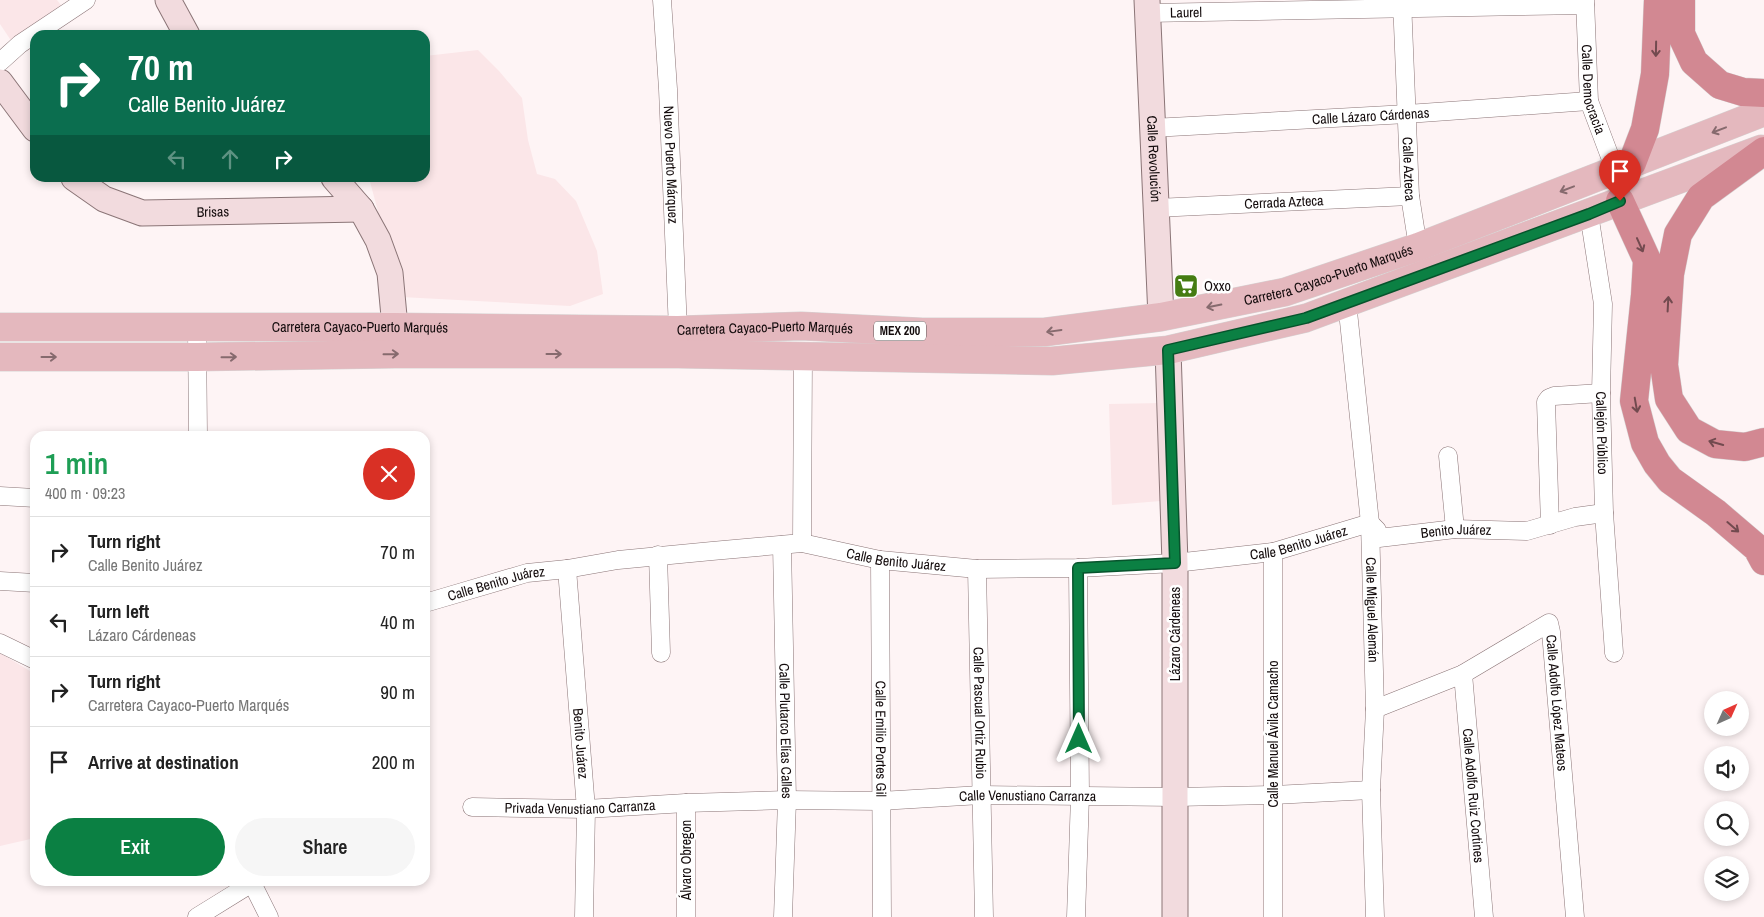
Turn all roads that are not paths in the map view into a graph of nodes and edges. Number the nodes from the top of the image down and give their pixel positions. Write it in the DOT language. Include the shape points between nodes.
graph roads {
  1 [pos="86,0"];
  2 [pos="168,0"];
  3 [pos="662,0"];
  4 [pos="1658,0"];
  5 [pos="1682,0"];
  6 [pos="1585,3"];
  7 [pos="1402,5"];
  8 [pos="1147,7"];
  9 [pos="41,30"];
  10 [pos="184,30"];
  11 [pos="30,37"];
  12 [pos="0,62"];
  13 [pos="0,82"];
  14 [pos="1764,93"];
  15 [pos="1589,101"];
  16 [pos="1764,112"];
  17 [pos="1407,114"];
  18 [pos="30,122"];
  19 [pos="1152,128"];
  20 [pos="1764,149"];
  21 [pos="1624,167"];
  22 [pos="80,182"];
  23 [pos="337,182"];
  24 [pos="1410,196"];
  25 [pos="1620,201"];
  26 [pos="1156,208"];
  27 [pos="361,209"];
  28 [pos="1589,214"];
  29 [pos="1418,247"];
  30 [pos="1348,302"];
  31 [pos="1160,317"];
  32 [pos="0,328"];
  33 [pos="395,328"];
  34 [pos="196,329"];
  35 [pos="678,330"];
  36 [pos="1168,350"];
  37 [pos="802,356"];
  38 [pos="0,357"];
  39 [pos="197,357"];
  40 [pos="1601,393"];
  41 [pos="198,431"];
  42 [pos="1764,442"];
  43 [pos="1448,456"];
  44 [pos="0,496"];
  45 [pos="30,498"];
  46 [pos="1604,513"];
  47 [pos="1370,523"];
  48 [pos="1550,525"];
  49 [pos="1455,529"];
  50 [pos="802,543"];
  51 [pos="782,545"];
  52 [pos="1273,552"];
  53 [pos="658,555"];
  54 [pos="880,560"];
  55 [pos="1764,561"];
  56 [pos="1175,563"];
  57 [pos="1078,568"];
  58 [pos="567,569"];
  59 [pos="976,569"];
  60 [pos="0,581"];
  61 [pos="30,583"];
  62 [pos="430,602"];
  63 [pos="0,643"];
  64 [pos="661,653"];
  65 [pos="1614,653"];
  66 [pos="30,658"];
  67 [pos="1463,674"];
  68 [pos="1375,709"];
  69 [pos="1371,790"];
  70 [pos="981,795"];
  71 [pos="1274,795"];
  72 [pos="1080,796"];
  73 [pos="1175,797"];
  74 [pos="787,800"];
  75 [pos="880,801"];
  76 [pos="686,803"];
  77 [pos="472,807"];
  78 [pos="586,809"];
  79 [pos="245,886"];
  80 [pos="253,886"];
  81 [pos="198,917"];
  82 [pos="270,917"];
  83 [pos="584,917"];
  84 [pos="686,917"];
  85 [pos="783,917"];
  86 [pos="882,917"];
  87 [pos="984,917"];
  88 [pos="1076,917"];
  89 [pos="1175,917"];
  90 [pos="1273,917"];
  91 [pos="1375,917"];
  92 [pos="1484,917"];
  93 [pos="1575,917"];
  1 -- 9 [label="street"];
  2 -- 10 [label="street"];
  3 -- 35 [label="street, Nuevo Puerto Márquez"];
  4 -- 21 [label="highway, one-way" via="1655,74 1645,129"];
  5 -- 14 [label="highway" via="1681,34 1694,62 1720,85 1743,92"];
  6 -- 7 [label="street, Laurel"];
  6 -- 15 [label="street, Calle Democracia"];
  7 -- 8 [label="street, Laurel"];
  7 -- 17 [label="street, Calle Azteca"];
  8 -- 19 [label="street, Calle Revolución"];
  11 -- 12 [label="street"];
  13 -- 18 [label="street"];
  15 -- 17 [label="street, Calle Lázaro Cárdenas"];
  15 -- 21 [label="street, Calle Democracia"];
  16 -- 21 [label="main road, Carretera Cayaco-Puerto Marqués / MEX 200, one-way"];
  17 -- 19 [label="street, Calle Lázaro Cárdenas"];
  17 -- 24 [label="street, Calle Azteca"];
  19 -- 26 [label="street, Calle Revolución"];
  20 -- 25 [label="main road, Carretera Cayaco-Puerto Marqués / MEX 200"];
  42 -- 20 [label="highway, one-way" via="1745,446 1715,444 1689,430 1670,399 1664,365 1670,274 1678,234 1701,197"];
  21 -- 29 [label="main road, Carretera Cayaco-Puerto Marqués / MEX 200, one-way"];
  22 -- 27 [label="street, Brisas" via="104,199 142,213"];
  23 -- 27 [label="street"];
  24 -- 26 [label="street, Cerrada Azteca"];
  24 -- 29 [label="street, Calle Azteca"];
  25 -- 28 [label="main road, Carretera Cayaco-Puerto Marqués / MEX 200"];
  25 -- 55 [label="highway, one-way" via="1647,260 1634,401 1645,443 1656,464 1670,480 1716,512 1757,548"];
  26 -- 31 [label="street, Calle Revolución"];
  27 -- 33 [label="street" via="378,240 390,273"];
  28 -- 30 [label="main road, Carretera Cayaco-Puerto Marqués / MEX 200"];
  28 -- 40 [label="street, Callejón Público" via="1603,304"];
  29 -- 31 [label="main road, Carretera Cayaco-Puerto Marqués / MEX 200, one-way" via="1285,292"];
  30 -- 36 [label="main road, Carretera Cayaco-Puerto Marqués / MEX 200" via="1306,318"];
  30 -- 47 [label="street, Calle Miguel Alemán"];
  31 -- 35 [label="main road, Carretera Cayaco-Puerto Marqués / MEX 200, one-way" via="1044,332 922,332 801,326"];
  32 -- 34 [label="main road, Carretera Cayaco-Puerto Marqués / MEX 200"];
  33 -- 34 [label="main road, Carretera Cayaco-Puerto Marqués / MEX 200"];
  33 -- 35 [label="main road, Carretera Cayaco-Puerto Marqués / MEX 200"];
  34 -- 39 [label="street"];
  36 -- 37 [label="main road, Carretera Cayaco-Puerto Marqués / MEX 200" via="1052,361"];
  36 -- 56 [label="street, Lázaro Cárdeneas"];
  39 -- 37 [label="main road, Carretera Cayaco-Puerto Marqués / MEX 200, one-way" via="394,354"];
  37 -- 50 [label="street"];
  38 -- 39 [label="main road, Carretera Cayaco-Puerto Marqués / MEX 200, one-way"];
  39 -- 41 [label="street"];
  40 -- 46 [label="street, Callejón Público"];
  40 -- 48 [label="street" via="1554,396 1546,402"];
  43 -- 49 [label="street"];
  44 -- 45 [label="street"];
  46 -- 48 [label="street, Benito Juárez" via="1574,517"];
  46 -- 65 [label="street, Callejón Público"];
  47 -- 49 [label="street, Benito Juárez" via="1379,538"];
  47 -- 52 [label="street, Calle Benito Juárez"];
  47 -- 68 [label="street, Calle Miguel Alemán"];
  48 -- 49 [label="street, Benito Juárez" via="1527,530"];
  50 -- 51 [label="street, Calle Benito Juárez"];
  50 -- 54 [label="street, Calle Benito Juárez"];
  51 -- 53 [label="street, Calle Benito Juárez"];
  51 -- 74 [label="street, Calle Plutarco Elías Calles"];
  52 -- 56 [label="street, Calle Benito Juárez"];
  52 -- 71 [label="street, Calle Manuel Ávila Camacho"];
  53 -- 58 [label="street, Calle Benito Juárez"];
  53 -- 64 [label="street"];
  54 -- 59 [label="street, Calle Benito Juárez"];
  54 -- 75 [label="street, Calle Emilio Portes Gil"];
  56 -- 57 [label="street, Calle Benito Juárez"];
  56 -- 73 [label="street, Lázaro Cárdeneas"];
  57 -- 59 [label="street, Calle Benito Juárez"];
  57 -- 72 [label="street"];
  58 -- 62 [label="street, Calle Benito Juárez" via="527,574"];
  58 -- 78 [label="street, Benito Juárez"];
  59 -- 70 [label="street, Calle Pascual Ortiz Rubio"];
  60 -- 61 [label="street"];
  63 -- 66 [label="street"];
  67 -- 68 [label="street, Calle Adolfo López Mateos"];
  67 -- 92 [label="street, Calle Adolfo Ruiz Cortines"];
  67 -- 93 [label="street, Calle Adolfo López Mateos" via="1549,623"];
  68 -- 69 [label="street, Calle Miguel Alemán"];
  69 -- 71 [label="street, Calle Venustiano Carranza"];
  69 -- 91 [label="street, Calle Miguel Alemán"];
  70 -- 72 [label="street, Calle Venustiano Carranza"];
  70 -- 75 [label="street, Calle Venustiano Carranza"];
  70 -- 87 [label="street, Calle Pascual Ortiz Rubio"];
  71 -- 73 [label="street, Calle Venustiano Carranza"];
  71 -- 90 [label="street, Calle Manuel Ávila Camacho"];
  72 -- 73 [label="street, Calle Venustiano Carranza"];
  72 -- 88 [label="street"];
  73 -- 89 [label="street, Lázaro Cárdeneas"];
  74 -- 75 [label="street, Calle Venustiano Carranza"];
  74 -- 76 [label="street, Calle Venustiano Carranza"];
  74 -- 85 [label="street, Calle Plutarco Elías Calles"];
  75 -- 86 [label="street, Calle Emilio Portes Gil"];
  76 -- 78 [label="street, Privada Venustiano Carranza"];
  76 -- 84 [label="street, Álvaro Obregon"];
  77 -- 78 [label="street, Privada Venustiano Carranza"];
  78 -- 83 [label="street, Benito Juárez"];
  79 -- 81 [label="street"];
  80 -- 82 [label="street"];
}
